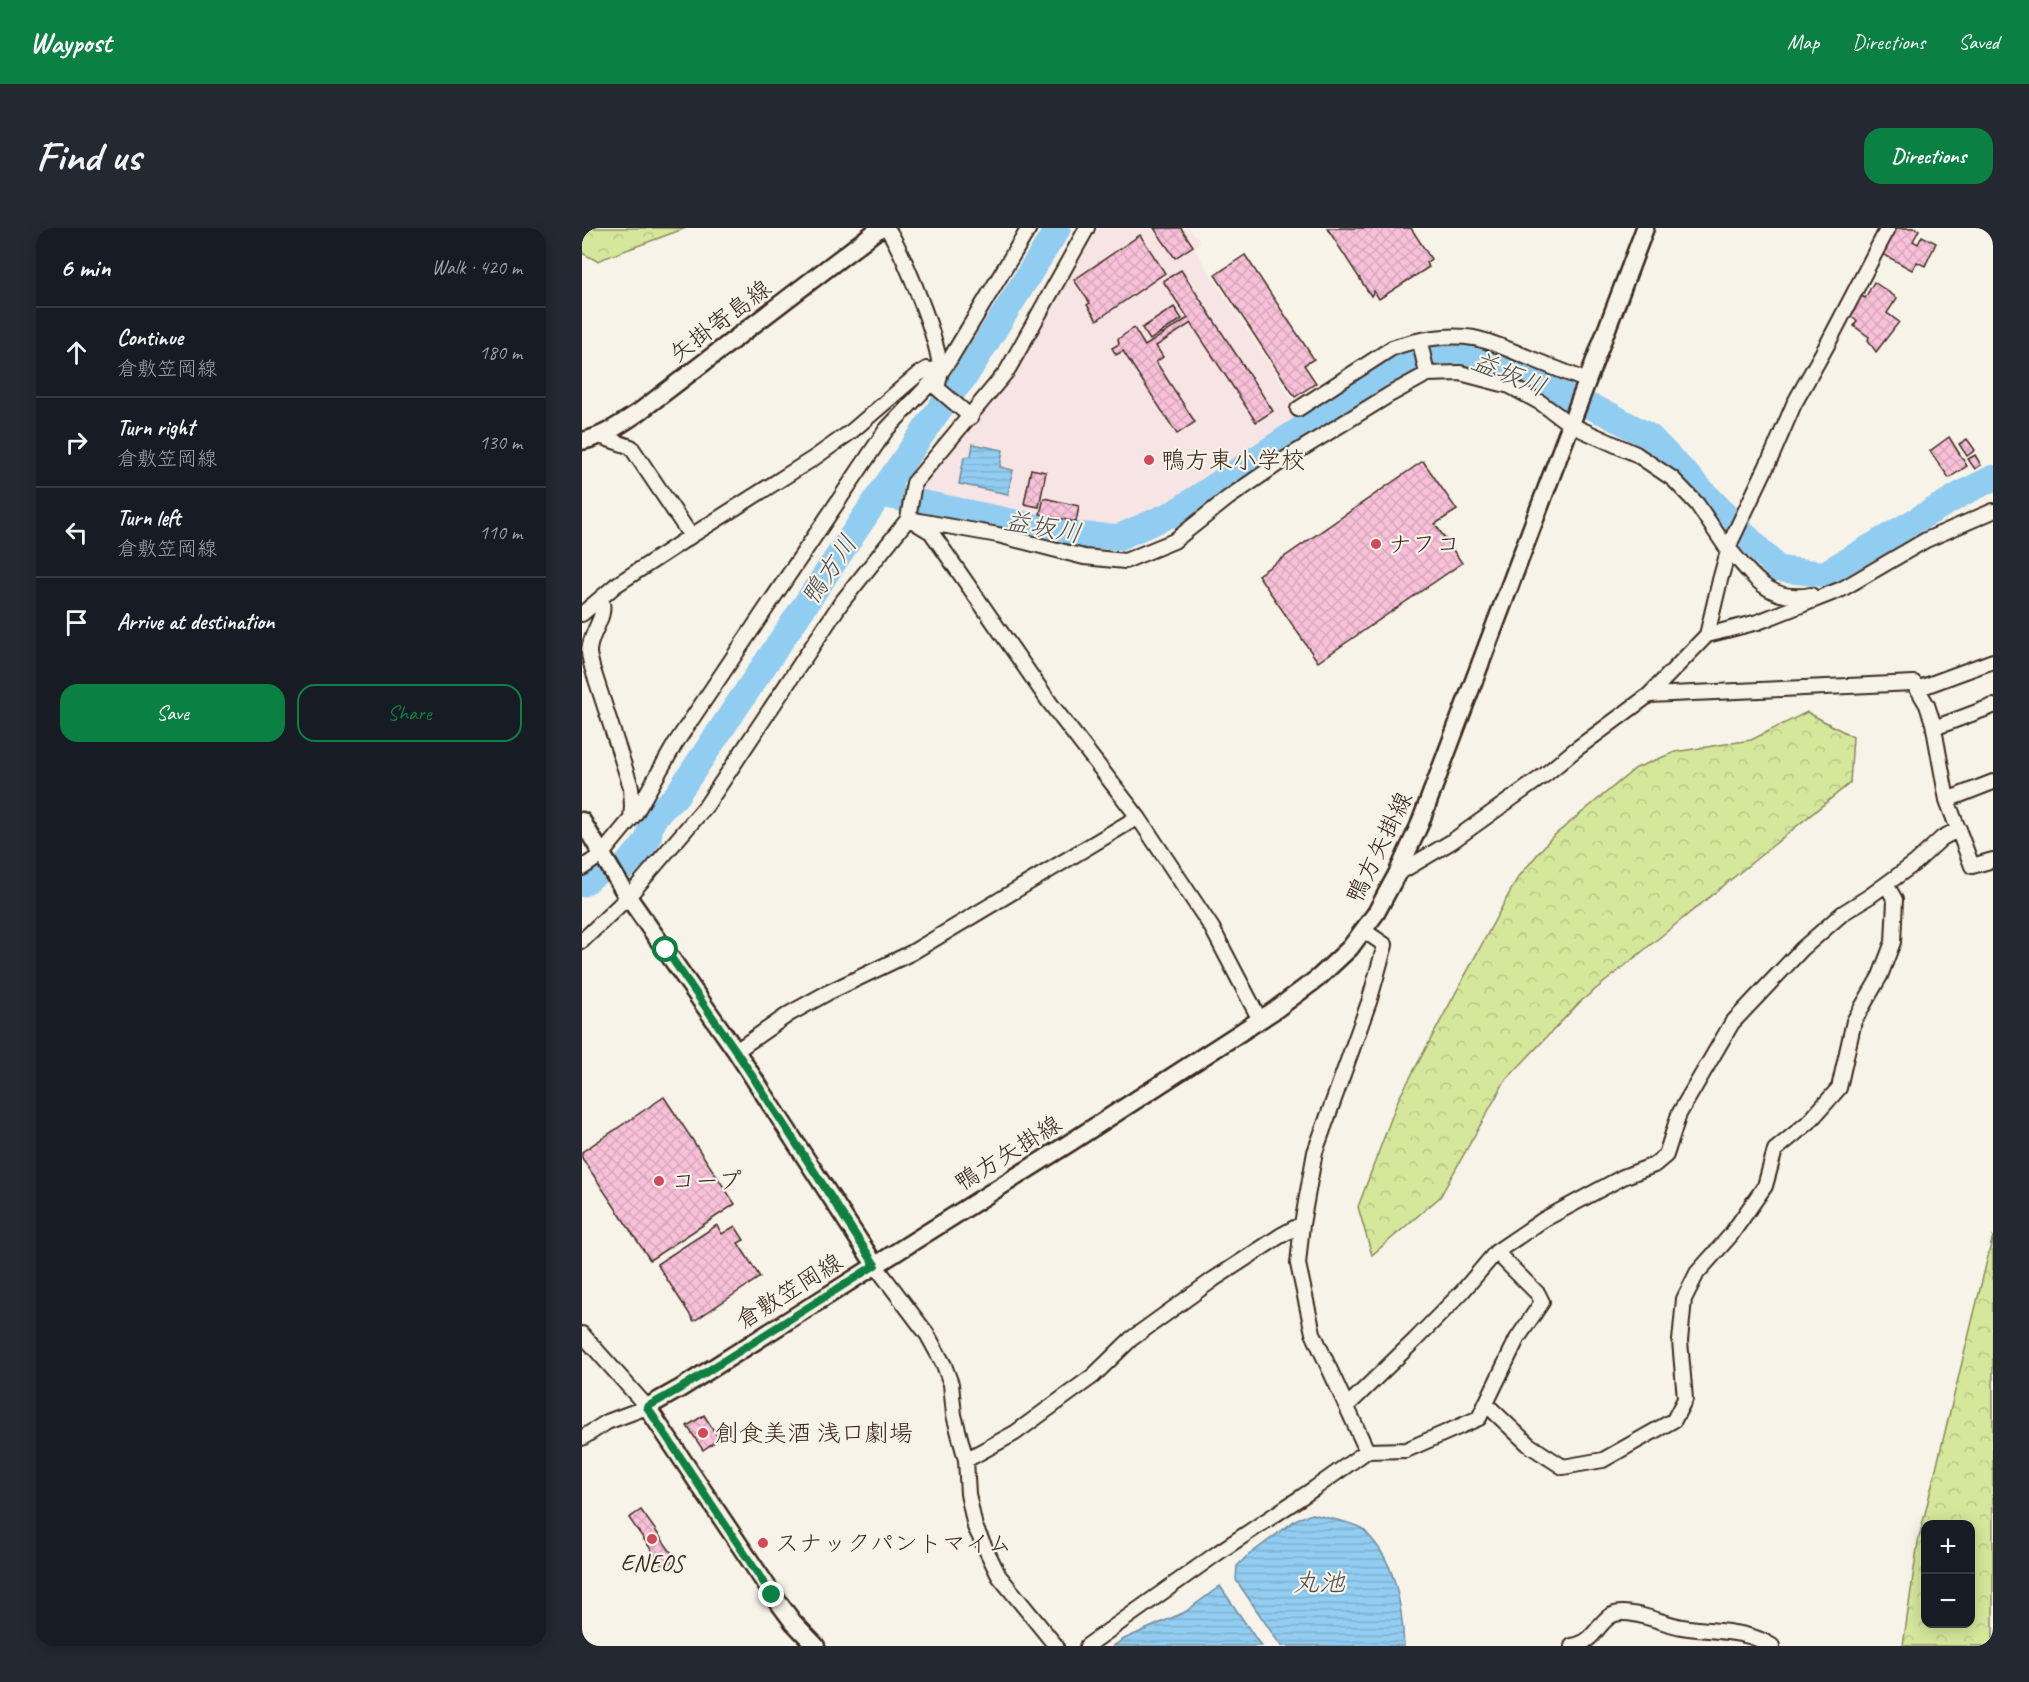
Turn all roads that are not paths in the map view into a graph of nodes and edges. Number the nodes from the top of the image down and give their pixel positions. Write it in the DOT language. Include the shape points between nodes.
graph roads {
  1 [pos="880,228"];
  2 [pos="887,228"];
  3 [pos="1029,228"];
  4 [pos="1087,228"];
  5 [pos="1645,228"];
  6 [pos="1888,228"];
  7 [pos="1420,342"];
  8 [pos="941,372"];
  9 [pos="1427,374"];
  10 [pos="1586,387"];
  11 [pos="1298,409"];
  12 [pos="967,414"];
  13 [pos="1572,422"];
  14 [pos="599,436"];
  15 [pos="582,441"];
  16 [pos="1993,511"];
  17 [pos="908,518"];
  18 [pos="691,536"];
  19 [pos="1729,546"];
  20 [pos="1842,588"];
  21 [pos="601,598"];
  22 [pos="582,614"];
  23 [pos="1707,635"];
  24 [pos="1993,661"];
  25 [pos="1917,689"];
  26 [pos="1650,695"];
  27 [pos="1993,706"];
  28 [pos="1934,728"];
  29 [pos="1993,782"];
  30 [pos="1947,800"];
  31 [pos="1138,817"];
  32 [pos="631,819"];
  33 [pos="582,821"];
  34 [pos="1959,829"];
  35 [pos="601,855"];
  36 [pos="1993,860"];
  37 [pos="582,868"];
  38 [pos="1397,874"];
  39 [pos="1886,884"];
  40 [pos="626,894"];
  41 [pos="1363,930"];
  42 [pos="582,941"];
  43 [pos="1260,1020"];
  44 [pos="736,1051"];
  45 [pos="1302,1224"];
  46 [pos="1496,1252"];
  47 [pos="875,1265"];
  48 [pos="582,1334"];
  49 [pos="1486,1404"];
  50 [pos="1347,1406"];
  51 [pos="647,1407"];
  52 [pos="582,1438"];
  53 [pos="1367,1451"];
  54 [pos="966,1461"];
  55 [pos="816,1646"];
  56 [pos="1056,1646"];
  57 [pos="1087,1646"];
  58 [pos="1572,1646"];
  59 [pos="1772,1646"];
  1 -- 14 [label="main road, 矢掛寄島線" via="639,412"];
  2 -- 8 [label="street" via="913,280"];
  3 -- 8 [label="street"];
  4 -- 12 [label="street" via="1007,371"];
  5 -- 10 [label="main road, 鴨方矢掛線"];
  6 -- 19 [label="street" via="1794,404"];
  7 -- 9 [label="street"];
  7 -- 10 [label="street" via="1434,337 1474,338 1498,345"];
  7 -- 11 [label="street" via="1392,348"];
  8 -- 12 [label="street" via="938,388"];
  8 -- 18 [label="street" via="927,369 917,375 885,405 814,458"];
  8 -- 32 [label="street" via="886,430 675,744"];
  9 -- 13 [label="street" via="1460,373 1510,386"];
  9 -- 17 [label="street" via="1282,461 1174,541 1125,561 1084,557"];
  10 -- 13 [label="main road, 鴨方矢掛線"];
  12 -- 17 [label="street" via="914,483"];
  13 -- 19 [label="street" via="1636,454 1673,479"];
  13 -- 38 [label="main road, 鴨方矢掛線" via="1419,826"];
  14 -- 15 [label="main road, 矢掛寄島線"];
  14 -- 18 [label="street" via="631,447"];
  16 -- 20 [label="street" via="1926,540"];
  17 -- 31 [label="street" via="931,532 1050,703"];
  17 -- 40 [label="street" via="841,603 706,806"];
  18 -- 21 [label="street"];
  19 -- 20 [label="street" via="1759,584 1777,594 1797,598"];
  19 -- 23 [label="street"];
  20 -- 23 [label="street" via="1758,622"];
  21 -- 22 [label="street"];
  21 -- 32 [label="street" via="603,612 589,651 631,787"];
  23 -- 26 [label="street"];
  24 -- 25 [label="street"];
  25 -- 26 [label="street" via="1914,683"];
  25 -- 28 [label="street"];
  26 -- 38 [label="street" via="1451,842"];
  27 -- 28 [label="street"];
  28 -- 30 [label="street"];
  29 -- 30 [label="street"];
  30 -- 34 [label="street"];
  31 -- 43 [label="street" via="1212,928"];
  31 -- 44 [label="street" via="911,953 789,1014"];
  32 -- 35 [label="street"];
  33 -- 35 [label="main road, 倉敷笠岡線"];
  34 -- 36 [label="street" via="1972,866"];
  34 -- 39 [label="street" via="1942,838"];
  35 -- 37 [label="street"];
  35 -- 40 [label="main road, 倉敷笠岡線"];
  38 -- 41 [label="main road, 鴨方矢掛線"];
  39 -- 46 [label="street" via="1843,913 1810,942 1731,1023 1679,1114 1666,1155 1654,1166 1623,1177 1559,1211"];
  39 -- 49 [label="street" via="1895,900 1893,942 1880,976 1854,1021 1839,1088 1809,1122 1775,1150 1766,1186 1697,1273 1684,1299 1680,1341 1685,1399 1674,1420 1603,1460 1563,1467 1529,1445"];
  40 -- 42 [label="street"];
  40 -- 44 [label="main road, 倉敷笠岡線"];
  41 -- 43 [label="main road, 鴨方矢掛線" via="1318,978"];
  41 -- 45 [label="street" via="1385,945 1316,1152"];
  43 -- 47 [label="main road, 鴨方矢掛線"];
  44 -- 47 [label="main road, 倉敷笠岡線"];
  45 -- 50 [label="street" via="1298,1264 1313,1333"];
  45 -- 54 [label="street" via="1214,1279 1149,1326 1093,1376 1016,1433"];
  46 -- 49 [label="street" via="1542,1302 1516,1339"];
  46 -- 50 [label="street" via="1462,1292"];
  47 -- 51 [label="main road, 倉敷笠岡線"];
  47 -- 54 [label="street" via="927,1334 944,1365"];
  48 -- 51 [label="street"];
  49 -- 53 [label="street" via="1479,1418 1406,1450"];
  50 -- 53 [label="street"];
  51 -- 52 [label="street" via="607,1422"];
  51 -- 55 [label="main road" via="772,1595"];
  53 -- 57 [label="street"];
  54 -- 56 [label="street" via="970,1512 979,1537 999,1576"];
  58 -- 59 [label="street" via="1589,1640 1617,1613 1747,1635"];
}
